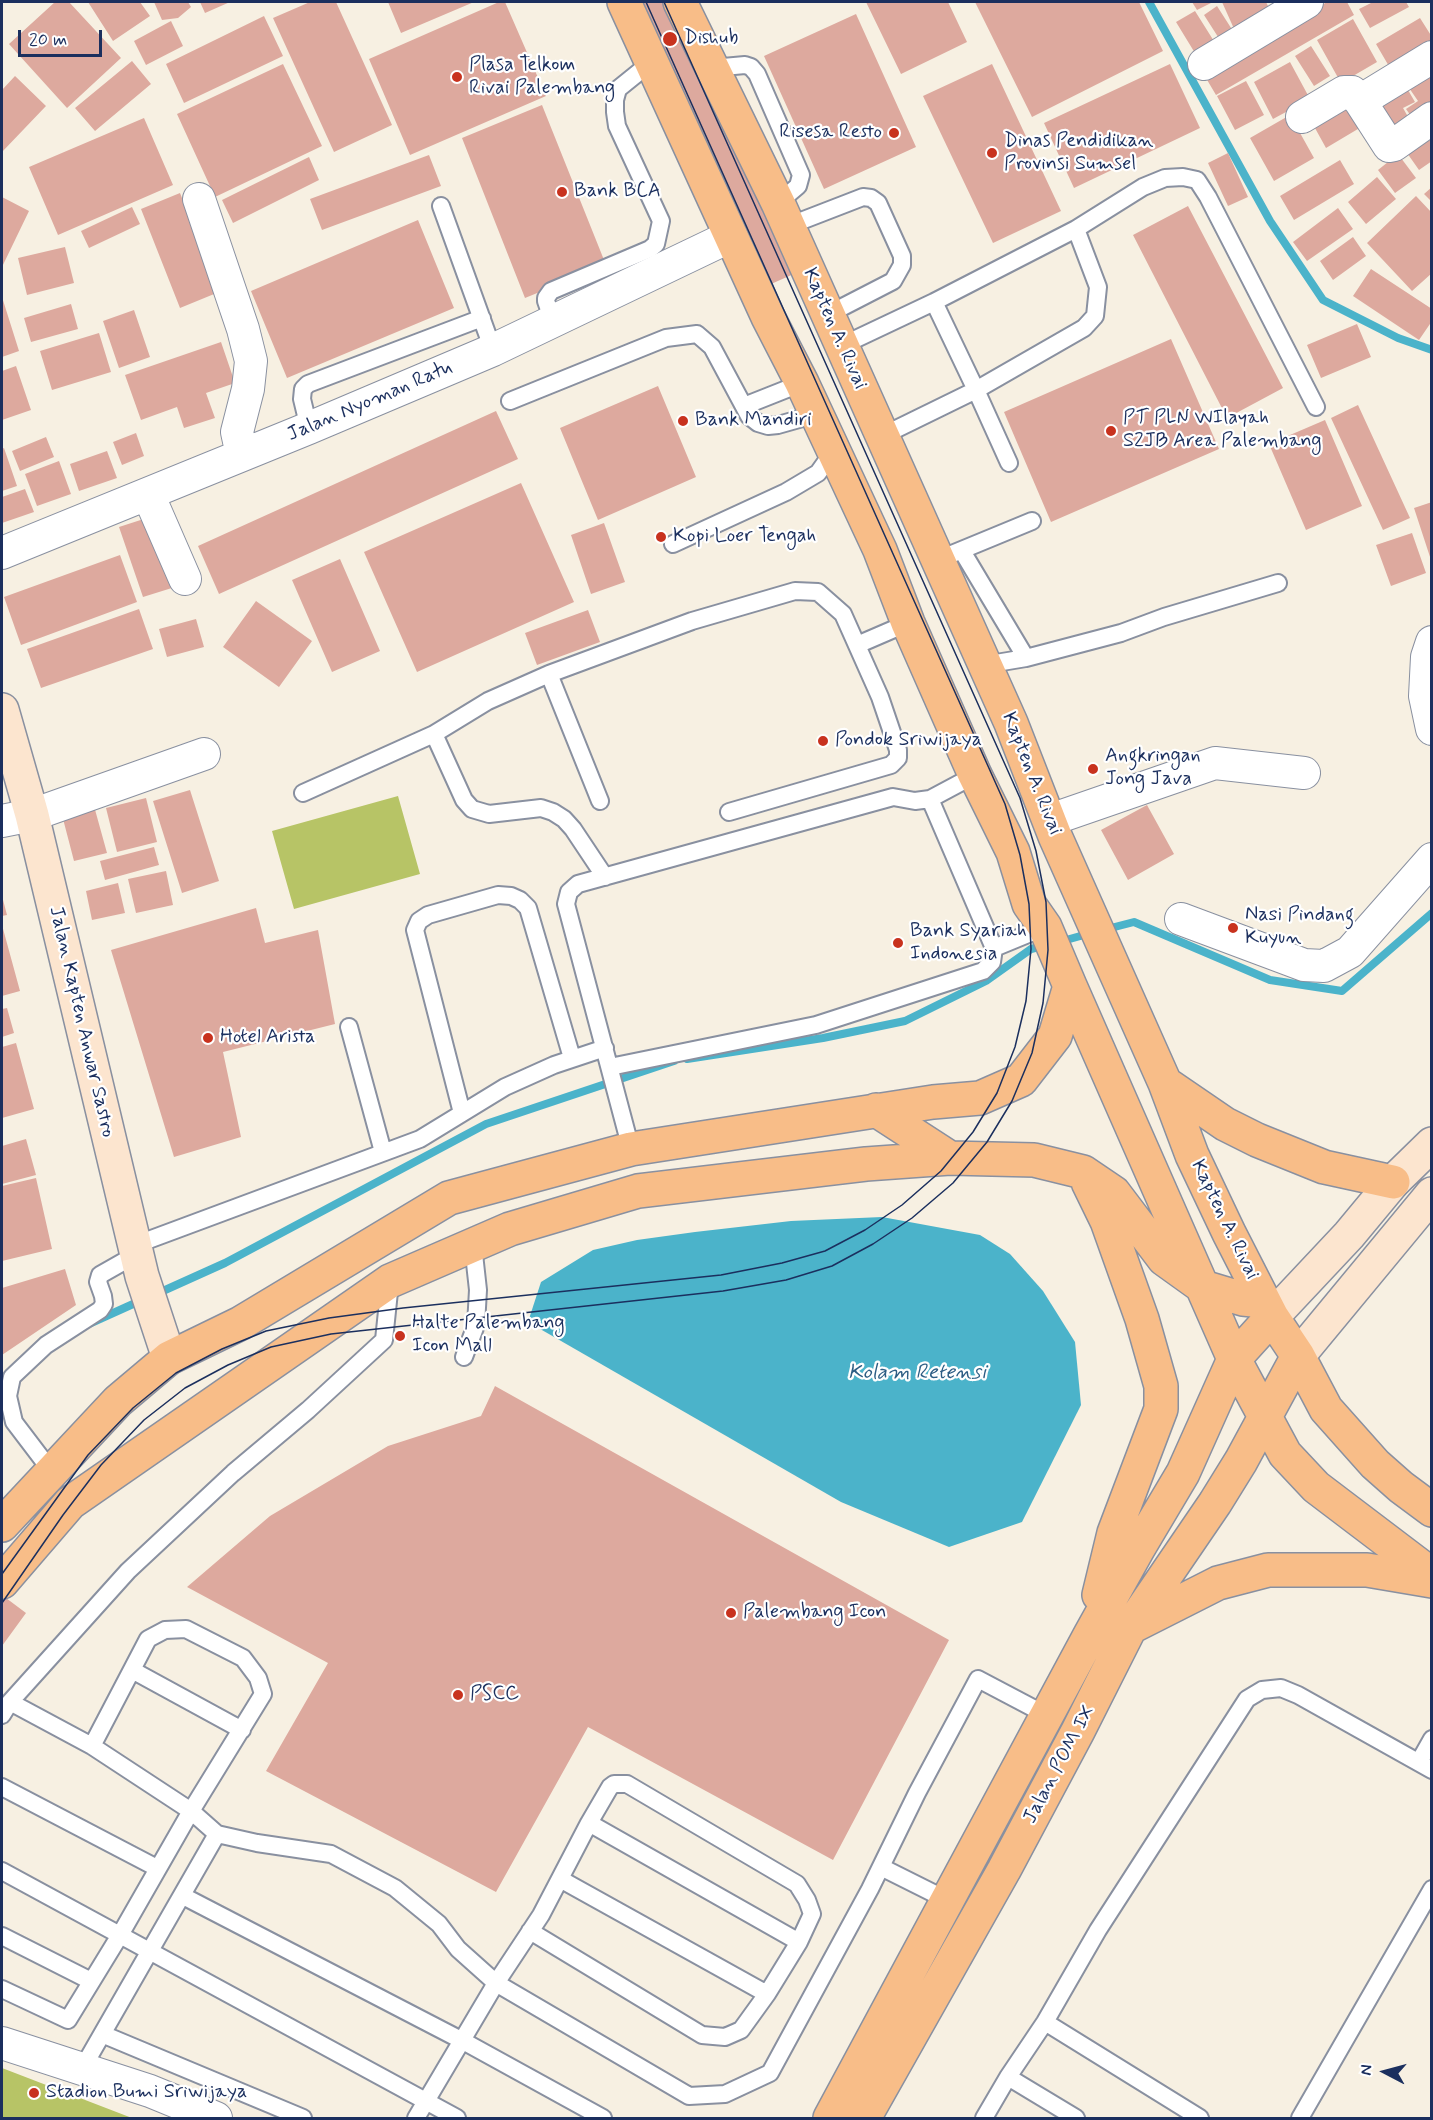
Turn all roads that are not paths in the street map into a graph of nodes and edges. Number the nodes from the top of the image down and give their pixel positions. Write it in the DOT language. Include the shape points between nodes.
graph roads {
  1 [pos="624,2"];
  2 [pos="680,2"];
  3 [pos="1307,2"];
  4 [pos="1431,57"];
  5 [pos="1204,64"];
  6 [pos="653,65"];
  7 [pos="1360,101"];
  8 [pos="1302,117"];
  9 [pos="1431,118"];
  10 [pos="200,199"];
  11 [pos="441,206"];
  12 [pos="783,214"];
  13 [pos="1076,229"];
  14 [pos="731,236"];
  15 [pos="934,302"];
  16 [pos="827,315"];
  17 [pos="482,318"];
  18 [pos="553,321"];
  19 [pos="841,346"];
  20 [pos="493,350"];
  21 [pos="802,383"];
  22 [pos="976,390"];
  23 [pos="510,401"];
  24 [pos="744,406"];
  25 [pos="1316,407"];
  26 [pos="817,414"];
  27 [pos="309,428"];
  28 [pos="882,436"];
  29 [pos="833,452"];
  30 [pos="243,455"];
  31 [pos="1009,463"];
  32 [pos="148,494"];
  33 [pos="1032,521"];
  34 [pos="673,544"];
  35 [pos="2,553"];
  36 [pos="949,555"];
  37 [pos="185,579"];
  38 [pos="1278,583"];
  39 [pos="908,623"];
  40 [pos="1431,642"];
  41 [pos="857,645"];
  42 [pos="1026,658"];
  43 [pos="984,665"];
  44 [pos="549,674"];
  45 [pos="2,710"];
  46 [pos="1431,729"];
  47 [pos="434,734"];
  48 [pos="204,754"];
  49 [pos="1304,773"];
  50 [pos="975,774"];
  51 [pos="303,793"];
  52 [pos="930,799"];
  53 [pos="600,801"];
  54 [pos="729,812"];
  55 [pos="17,818"];
  56 [pos="1050,820"];
  57 [pos="1431,859"];
  58 [pos="605,877"];
  59 [pos="1181,919"];
  60 [pos="1047,931"];
  61 [pos="994,948"];
  62 [pos="1067,978"];
  63 [pos="349,1027"];
  64 [pos="605,1048"];
  65 [pos="572,1059"];
  66 [pos="611,1071"];
  67 [pos="1165,1083"];
  68 [pos="876,1110"];
  69 [pos="462,1113"];
  70 [pos="1431,1144"];
  71 [pos="631,1149"];
  72 [pos="383,1152"];
  73 [pos="950,1158"];
  74 [pos="1083,1172"];
  75 [pos="1393,1182"];
  76 [pos="1426,1201"];
  77 [pos="510,1229"];
  78 [pos="473,1245"];
  79 [pos="138,1258"];
  80 [pos="390,1281"];
  81 [pos="1203,1287"];
  82 [pos="1267,1309"];
  83 [pos="165,1346"];
  84 [pos="1298,1356"];
  85 [pos="464,1357"];
  86 [pos="1234,1359"];
  87 [pos="1264,1418"];
  88 [pos="52,1472"];
  89 [pos="1431,1510"];
  90 [pos="5,1522"];
  91 [pos="1431,1575"];
  92 [pos="1431,1581"];
  93 [pos="2,1582"];
  94 [pos="1131,1626"];
  95 [pos="1090,1635"];
  96 [pos="132,1670"];
  97 [pos="6,1709"];
  98 [pos="1047,1716"];
  99 [pos="242,1730"];
  100 [pos="1078,1731"];
  101 [pos="1431,1739"];
  102 [pos="92,1746"];
  103 [pos="1425,1766"];
  104 [pos="2,1787"];
  105 [pos="191,1811"];
  106 [pos="589,1823"];
  107 [pos="218,1834"];
  108 [pos="881,1867"];
  109 [pos="158,1868"];
  110 [pos="2,1871"];
  111 [pos="560,1879"];
  112 [pos="1431,1889"];
  113 [pos="183,1896"];
  114 [pos="948,1900"];
  115 [pos="978,1917"];
  116 [pos="530,1931"];
  117 [pos="120,1935"];
  118 [pos="2,1936"];
  119 [pos="799,1942"];
  120 [pos="149,1951"];
  121 [pos="91,1981"];
  122 [pos="496,1983"];
  123 [pos="2,1989"];
  124 [pos="767,1994"];
  125 [pos="1045,2022"];
  126 [pos="102,2034"];
  127 [pos="463,2041"];
  128 [pos="2,2043"];
  129 [pos="82,2069"];
  130 [pos="1008,2077"];
  131 [pos="426,2102"];
  132 [pos="216,2118"];
  133 [pos="303,2118"];
  134 [pos="416,2118"];
  135 [pos="457,2118"];
  136 [pos="603,2118"];
  137 [pos="830,2118"];
  138 [pos="864,2118"];
  139 [pos="984,2118"];
  140 [pos="1076,2118"];
  141 [pos="1200,2118"];
  142 [pos="1300,2118"];
  1 -- 6 [label="main road"];
  2 -- 12 [label="main road, Kapten A. Rivai"];
  3 -- 5 [label="street"];
  4 -- 7 [label="street"];
  6 -- 14 [label="main road"];
  6 -- 18 [label="lane" via="618,90 615,112 661,221 656,244 551,291 546,301"];
  7 -- 8 [label="street" via="1352,92 1344,92"];
  7 -- 9 [label="street" via="1389,146"];
  10 -- 30 [label="street" via="251,361 237,432"];
  11 -- 17 [label="lane"];
  12 -- 16 [label="main road, Kapten A. Rivai"];
  12 -- 16 [label="lane" via="871,198 878,203 902,256 902,265 893,281"];
  13 -- 15 [label="lane"];
  13 -- 22 [label="lane" via="1098,287 1095,315 1084,328"];
  13 -- 25 [label="lane" via="1143,187 1165,178 1197,180"];
  14 -- 18 [label="street, Jalan Nyoman Ratu"];
  14 -- 21 [label="main road"];
  15 -- 19 [label="lane"];
  15 -- 22 [label="lane"];
  16 -- 19 [label="main road, Kapten A. Rivai"];
  17 -- 20 [label="lane"];
  17 -- 27 [label="lane" via="308,384 302,399"];
  18 -- 20 [label="street, Jalan Nyoman Ratu"];
  19 -- 28 [label="main road, Kapten A. Rivai"];
  20 -- 27 [label="street, Jalan Nyoman Ratu"];
  21 -- 24 [label="lane"];
  21 -- 26 [label="main road"];
  22 -- 28 [label="lane"];
  22 -- 31 [label="lane"];
  23 -- 24 [label="lane" via="666,338 697,334 712,347"];
  24 -- 26 [label="lane" via="749,416 768,426"];
  26 -- 29 [label="main road"];
  27 -- 30 [label="street, Jalan Nyoman Ratu"];
  28 -- 36 [label="main road, Kapten A. Rivai"];
  29 -- 34 [label="lane" via="818,473 786,492"];
  29 -- 39 [label="main road" via="880,550"];
  30 -- 32 [label="street, Jalan Nyoman Ratu"];
  32 -- 35 [label="street, Jalan Nyoman Ratu"];
  32 -- 37 [label="street"];
  33 -- 36 [label="lane"];
  36 -- 42 [label="lane"];
  36 -- 43 [label="main road, Kapten A. Rivai"];
  38 -- 42 [label="lane"];
  39 -- 41 [label="lane"];
  39 -- 50 [label="main road"];
  40 -- 46 [label="street" via="1425,696"];
  41 -- 44 [label="lane" via="843,614 829,600 818,592 795,591 692,621"];
  41 -- 54 [label="lane" via="880,697 898,758 891,765"];
  42 -- 43 [label="lane"];
  43 -- 56 [label="main road, Kapten A. Rivai"];
  44 -- 47 [label="lane" via="488,701"];
  44 -- 53 [label="lane"];
  45 -- 55 [label="street, Jalan Kapten Anwar Sastro"];
  47 -- 51 [label="lane"];
  47 -- 58 [label="lane" via="464,800 472,809 489,814 541,808 553,812 573,829"];
  48 -- 55 [label="street"];
  49 -- 56 [label="street" via="1215,763"];
  50 -- 52 [label="lane"];
  50 -- 60 [label="main road" via="1013,852 1029,904"];
  52 -- 58 [label="lane" via="893,797"];
  52 -- 61 [label="lane"];
  55 -- 79 [label="street, Jalan Kapten Anwar Sastro"];
  56 -- 67 [label="main road, Kapten A. Rivai"];
  57 -- 59 [label="street" via="1350,952 1324,966 1304,965"];
  58 -- 64 [label="lane" via="578,884 569,892 566,904"];
  60 -- 61 [label="lane"];
  60 -- 62 [label="main road"];
  61 -- 66 [label="lane" via="992,962 983,971 816,1026"];
  62 -- 68 [label="main road" via="1055,1036 1021,1080 980,1098"];
  62 -- 81 [label="main road"];
  63 -- 72 [label="lane"];
  64 -- 65 [label="lane"];
  64 -- 66 [label="lane"];
  65 -- 69 [label="lane" via="505,1087"];
  65 -- 69 [label="lane" via="528,908 520,900 498,894 428,915 415,930"];
  66 -- 71 [label="lane"];
  67 -- 75 [label="main road" via="1225,1124 1257,1140 1324,1167"];
  67 -- 82 [label="main road, Kapten A. Rivai" via="1192,1155"];
  68 -- 71 [label="main road"];
  68 -- 73 [label="main road"];
  69 -- 72 [label="lane" via="420,1138"];
  70 -- 75 [label="street"];
  71 -- 77 [label="main road" via="589,1183"];
  71 -- 83 [label="main road" via="449,1198 241,1323"];
  72 -- 79 [label="lane"];
  73 -- 74 [label="main road" via="1034,1161"];
  73 -- 77 [label="main road" via="638,1191"];
  74 -- 81 [label="main road" via="1114,1193 1164,1260"];
  74 -- 95 [label="main road" via="1107,1221 1142,1318 1161,1386 1161,1409 1114,1533"];
  75 -- 82 [label="street" via="1349,1235"];
  76 -- 84 [label="street"];
  77 -- 78 [label="main road"];
  78 -- 80 [label="main road"];
  78 -- 85 [label="lane" via="478,1290 476,1325"];
  79 -- 83 [label="street, Jalan Kapten Anwar Sastro"];
  79 -- 88 [label="lane" via="100,1275 104,1304 100,1310 75,1324 12,1377 8,1396 14,1422"];
  80 -- 93 [label="main road" via="70,1503"];
  80 -- 97 [label="lane" via="384,1340 129,1571"];
  81 -- 82 [label="main road"];
  81 -- 86 [label="main road"];
  82 -- 84 [label="main road, Kapten A. Rivai"];
  82 -- 86 [label="main road"];
  83 -- 88 [label="main road"];
  84 -- 87 [label="main road, Jalan POM IX"];
  84 -- 89 [label="main road, Kapten A. Rivai" via="1326,1409 1375,1464"];
  86 -- 87 [label="main road"];
  86 -- 95 [label="main road" via="1183,1473"];
  87 -- 91 [label="main road" via="1285,1454 1316,1487"];
  87 -- 94 [label="main road, Jalan POM IX" via="1215,1503"];
  88 -- 90 [label="main road"];
  92 -- 94 [label="main road" via="1367,1570 1268,1570 1218,1583"];
  94 -- 100 [label="main road, Jalan POM IX"];
  95 -- 98 [label="main road, Jalan POM IX"];
  96 -- 99 [label="lane"];
  96 -- 99 [label="lane" via="148,1639 165,1630 186,1629 243,1658 258,1678 263,1694"];
  96 -- 102 [label="lane"];
  97 -- 102 [label="lane"];
  98 -- 100 [label="lane"];
  98 -- 108 [label="lane" via="978,1679"];
  98 -- 114 [label="main road, Jalan POM IX"];
  99 -- 105 [label="lane"];
  100 -- 115 [label="main road, Jalan POM IX"];
  101 -- 103 [label="lane"];
  102 -- 105 [label="lane"];
  103 -- 125 [label="lane" via="1281,1688 1262,1690 1247,1699 1098,1930"];
  104 -- 109 [label="lane"];
  105 -- 107 [label="lane"];
  105 -- 109 [label="lane"];
  106 -- 111 [label="lane"];
  106 -- 119 [label="lane"];
  106 -- 119 [label="lane" via="610,1787 627,1784 797,1884 812,1914"];
  107 -- 113 [label="lane"];
  107 -- 122 [label="lane" via="257,1844 331,1854 379,1879 439,1924 458,1948"];
  108 -- 114 [label="lane"];
  108 -- 122 [label="lane" via="770,2073 724,2094 689,2096"];
  109 -- 117 [label="lane"];
  110 -- 117 [label="lane"];
  111 -- 116 [label="lane"];
  111 -- 124 [label="lane"];
  112 -- 142 [label="lane"];
  113 -- 120 [label="lane"];
  113 -- 127 [label="lane"];
  114 -- 115 [label="lane"];
  114 -- 137 [label="main road, Jalan POM IX"];
  115 -- 138 [label="main road, Jalan POM IX"];
  116 -- 122 [label="lane"];
  116 -- 124 [label="lane" via="702,2035 725,2037 741,2030"];
  117 -- 120 [label="lane"];
  117 -- 121 [label="lane"];
  118 -- 121 [label="lane"];
  119 -- 124 [label="lane"];
  120 -- 126 [label="lane"];
  120 -- 131 [label="lane"];
  121 -- 123 [label="lane" via="68,2020"];
  122 -- 127 [label="lane"];
  125 -- 130 [label="lane"];
  125 -- 141 [label="lane"];
  126 -- 129 [label="lane"];
  126 -- 133 [label="lane"];
  127 -- 131 [label="lane"];
  127 -- 136 [label="lane"];
  128 -- 129 [label="street"];
  129 -- 132 [label="street"];
  130 -- 139 [label="lane"];
  130 -- 140 [label="lane"];
  131 -- 134 [label="lane"];
  131 -- 135 [label="lane"];
}
